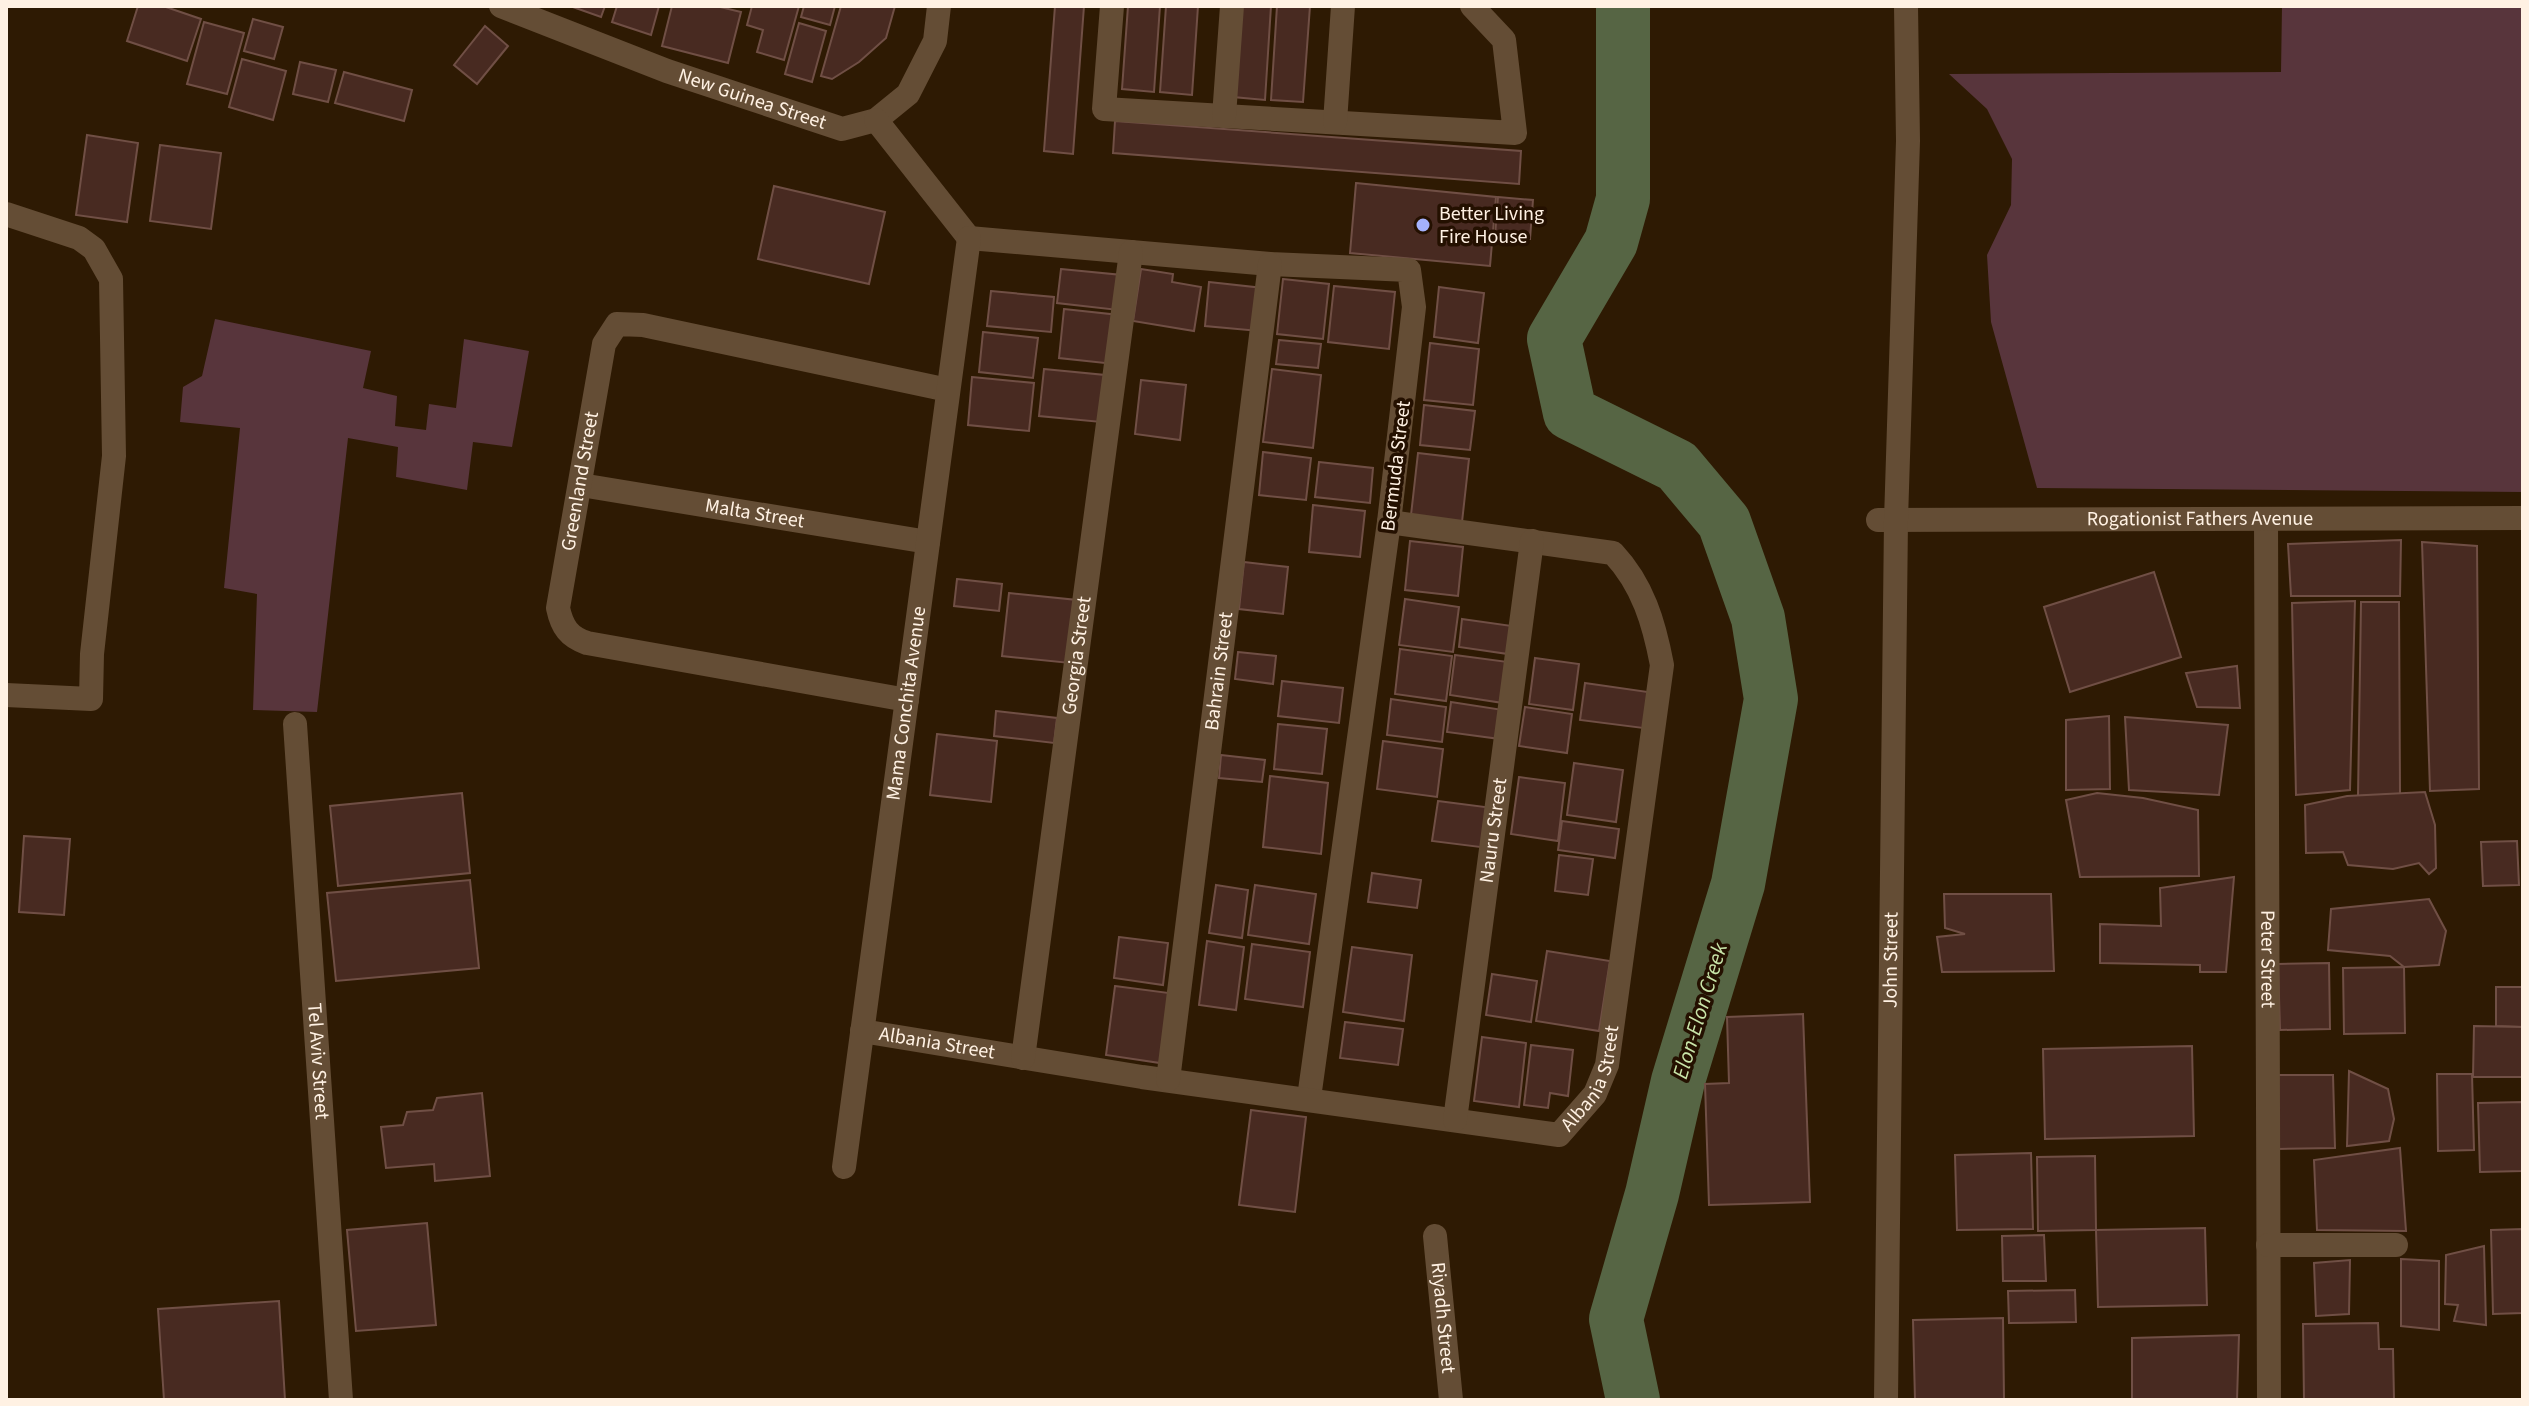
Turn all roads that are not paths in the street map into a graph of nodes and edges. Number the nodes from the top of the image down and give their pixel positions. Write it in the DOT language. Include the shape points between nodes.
graph roads {
  1 [pos="501,6"];
  2 [pos="939,6"];
  3 [pos="1112,6"];
  4 [pos="1232,6"];
  5 [pos="1343,6"];
  6 [pos="1472,6"];
  7 [pos="1906,6"];
  8 [pos="1224,116"];
  9 [pos="876,120"];
  10 [pos="1335,122"];
  11 [pos="6,214"];
  12 [pos="969,238"];
  13 [pos="1131,252"];
  14 [pos="1270,264"];
  15 [pos="948,390"];
  16 [pos="581,485"];
  17 [pos="2523,518"];
  18 [pos="2266,519"];
  19 [pos="1887,520"];
  20 [pos="1389,522"];
  21 [pos="1532,541"];
  22 [pos="928,542"];
  23 [pos="6,695"];
  24 [pos="907,700"];
  25 [pos="295,724"];
  26 [pos="862,1031"];
  27 [pos="1023,1058"];
  28 [pos="1168,1080"];
  29 [pos="1309,1098"];
  30 [pos="1455,1120"];
  31 [pos="844,1167"];
  32 [pos="1435,1236"];
  33 [pos="2268,1245"];
  34 [pos="2396,1245"];
  35 [pos="341,1400"];
  36 [pos="1451,1400"];
  37 [pos="1886,1400"];
  38 [pos="2269,1400"];
  1 -- 9 [label="street, New Guinea Street" via="667,71 842,129"];
  2 -- 9 [label="street" via="935,41 918,82"];
  3 -- 8 [label="street" via="1104,109"];
  4 -- 8 [label="street"];
  5 -- 10 [label="street"];
  6 -- 10 [label="street" via="1504,40 1515,133"];
  7 -- 19 [label="street, John Street" via="1908,141"];
  8 -- 10 [label="street"];
  9 -- 12 [label="street"];
  11 -- 23 [label="street" via="79,238 94,249 108,271 114,456 91,699"];
  12 -- 13 [label="street, Bermuda Street"];
  12 -- 15 [label="street, Mama Conchita Avenue"];
  13 -- 14 [label="street, Bermuda Street"];
  13 -- 27 [label="street, Georgia Street"];
  14 -- 20 [label="street, Bermuda Street" via="1409,270 1414,307"];
  14 -- 28 [label="street, Bahrain Street"];
  15 -- 16 [label="street, Greenland Street" via="643,325 617,324 604,344"];
  15 -- 22 [label="street, Mama Conchita Avenue"];
  16 -- 22 [label="street, Malta Street"];
  16 -- 24 [label="street, Greenland Street" via="558,608 574,639"];
  17 -- 18 [label="street, Rogationist Fathers Avenue"];
  18 -- 19 [label="street, Rogationist Fathers Avenue"];
  18 -- 33 [label="street, Peter Street"];
  19 -- 37 [label="street, John Street"];
  20 -- 21 [label="street, Albania Street"];
  20 -- 29 [label="street, Bermuda Street"];
  21 -- 30 [label="street, Nauru Street"];
  21 -- 30 [label="street, Albania Street" via="1613,553 1634,575 1655,628 1662,665 1607,1065 1595,1094 1559,1135"];
  22 -- 24 [label="street, Mama Conchita Avenue"];
  24 -- 26 [label="street, Mama Conchita Avenue"];
  25 -- 35 [label="street, Tel Aviv Street"];
  26 -- 27 [label="street, Albania Street"];
  26 -- 31 [label="street, Mama Conchita Avenue"];
  27 -- 28 [label="street, Albania Street"];
  28 -- 29 [label="street, Albania Street"];
  29 -- 30 [label="street, Albania Street"];
  32 -- 36 [label="street, Riyadh Street"];
  33 -- 34 [label="street"];
  33 -- 38 [label="street, Peter Street"];
}
